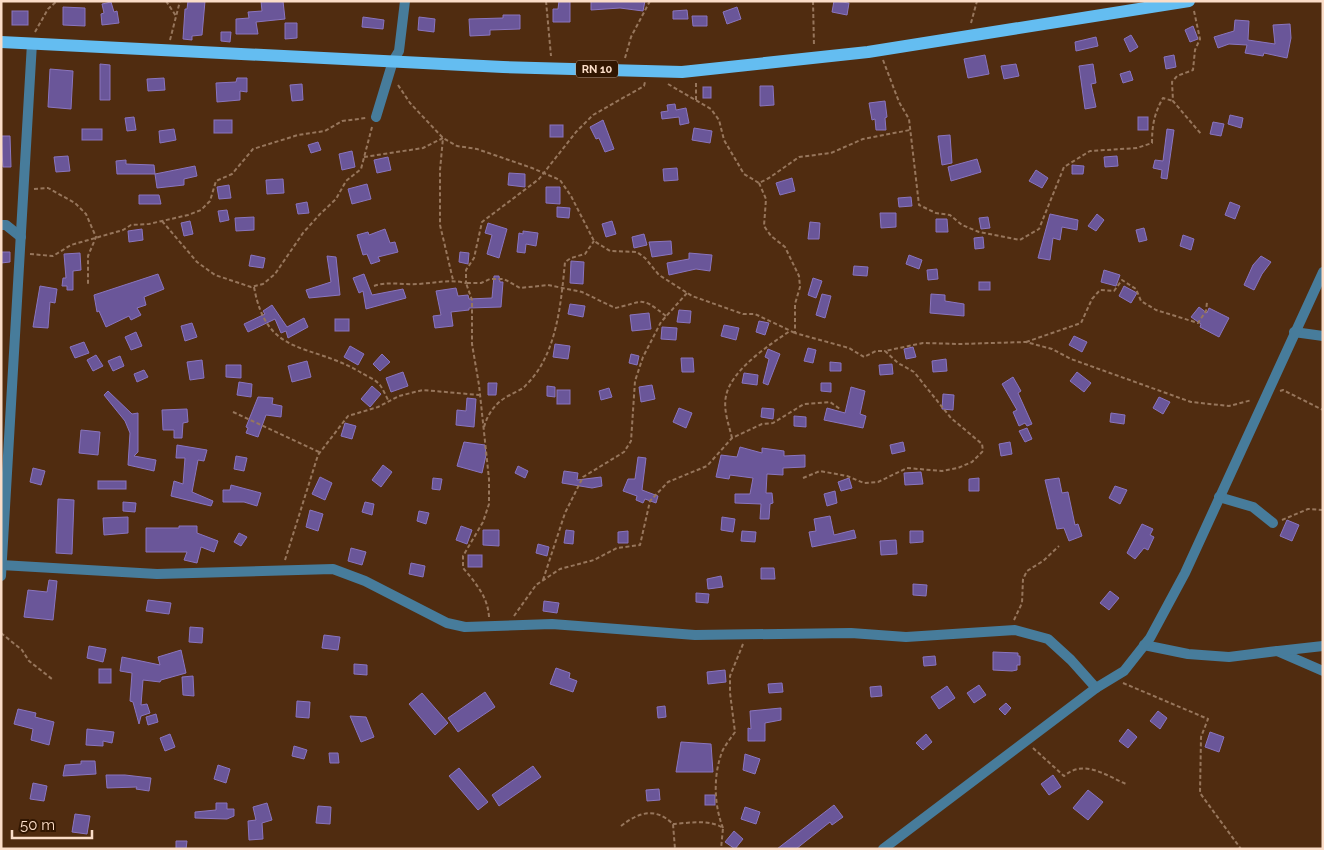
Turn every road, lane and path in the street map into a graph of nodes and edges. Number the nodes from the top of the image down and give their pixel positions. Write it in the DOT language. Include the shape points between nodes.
graph roads {
  1 [pos="57,1"];
  2 [pos="166,1"];
  3 [pos="180,1"];
  4 [pos="405,1"];
  5 [pos="546,1"];
  6 [pos="650,1"];
  7 [pos="813,1"];
  8 [pos="977,1"];
  9 [pos="1191,6"];
  10 [pos="176,16"];
  11 [pos="967,36"];
  12 [pos="1,42"];
  13 [pos="30,43"];
  14 [pos="168,50"];
  15 [pos="878,50"];
  16 [pos="814,58"];
  17 [pos="392,67"];
  18 [pos="551,68"];
  19 [pos="623,70"];
  20 [pos="696,70"];
  21 [pos="648,71"];
  22 [pos="696,100"];
  23 [pos="1173,101"];
  24 [pos="376,117"];
  25 [pos="910,130"];
  26 [pos="1200,134"];
  27 [pos="443,138"];
  28 [pos="364,157"];
  29 [pos="544,173"];
  30 [pos="759,182"];
  31 [pos="24,189"];
  32 [pos="162,221"];
  33 [pos="1,225"];
  34 [pos="21,236"];
  35 [pos="96,237"];
  36 [pos="594,241"];
  37 [pos="20,253"];
  38 [pos="1323,272"];
  39 [pos="453,280"];
  40 [pos="466,282"];
  41 [pos="88,284"];
  42 [pos="254,286"];
  43 [pos="374,286"];
  44 [pos="562,288"];
  45 [pos="687,293"];
  46 [pos="1207,302"];
  47 [pos="666,316"];
  48 [pos="790,331"];
  49 [pos="1294,332"];
  50 [pos="795,333"];
  51 [pos="1323,336"];
  52 [pos="1026,342"];
  53 [pos="885,351"];
  54 [pos="480,396"];
  55 [pos="1265,398"];
  56 [pos="389,402"];
  57 [pos="840,409"];
  58 [pos="1323,410"];
  59 [pos="233,412"];
  60 [pos="484,430"];
  61 [pos="732,438"];
  62 [pos="320,452"];
  63 [pos="803,478"];
  64 [pos="1219,497"];
  65 [pos="1323,510"];
  66 [pos="1273,523"];
  67 [pos="1059,546"];
  68 [pos="2,568"];
  69 [pos="282,572"];
  70 [pos="543,580"];
  71 [pos="508,624"];
  72 [pos="489,625"];
  73 [pos="1015,630"];
  74 [pos="1,632"];
  75 [pos="746,634"];
  76 [pos="1144,645"];
  77 [pos="1323,646"];
  78 [pos="1278,651"];
  79 [pos="1323,671"];
  80 [pos="1112,678"];
  81 [pos="52,679"];
  82 [pos="1096,688"];
  83 [pos="1026,741"];
  84 [pos="1126,784"];
  85 [pos="673,824"];
  86 [pos="621,826"];
  87 [pos="723,828"];
  88 [pos="675,849"];
  89 [pos="722,849"];
  90 [pos="884,849"];
  91 [pos="1241,849"];
  1 -- 13 [label="path" via="48,9"];
  2 -- 10 [label="path"];
  3 -- 10 [label="path"];
  4 -- 17 [label="street" via="399,52"];
  5 -- 18 [label="path"];
  6 -- 19 [label="path" via="631,37"];
  7 -- 16 [label="path"];
  8 -- 11 [label="path"];
  9 -- 11 [label="main road, RN 10"];
  9 -- 23 [label="path" via="1200,39 1193,70 1172,82"];
  10 -- 14 [label="path"];
  11 -- 15 [label="main road, RN 10"];
  12 -- 13 [label="main road, RN 10"];
  13 -- 14 [label="main road, RN 10"];
  13 -- 31 [label="street"];
  14 -- 17 [label="main road, RN 10"];
  15 -- 16 [label="main road, RN 10"];
  15 -- 25 [label="path" via="898,102 909,119"];
  16 -- 20 [label="main road, RN 10"];
  17 -- 18 [label="main road, RN 10"];
  17 -- 24 [label="street"];
  17 -- 27 [label="path" via="410,103"];
  18 -- 19 [label="main road, RN 10"];
  19 -- 21 [label="main road, RN 10"];
  20 -- 21 [label="main road, RN 10"];
  20 -- 22 [label="path"];
  21 -- 22 [label="path"];
  21 -- 29 [label="path" via="644,86 593,115"];
  22 -- 30 [label="path" via="712,109 719,120 724,140 744,174"];
  23 -- 25 [label="path" via="1164,98 1158,108 1152,123 1152,143 1138,148 1090,151 1064,167 1039,230 1020,240 978,232 950,215 919,205"];
  23 -- 26 [label="path"];
  24 -- 28 [label="path"];
  24 -- 32 [label="path" via="342,121 325,131 298,135 253,149 232,174 216,181 210,201 201,210"];
  25 -- 30 [label="path" via="863,139 831,153 799,157"];
  27 -- 28 [label="path" via="423,148"];
  27 -- 29 [label="path" via="457,146 477,149"];
  27 -- 39 [label="path" via="440,225"];
  28 -- 42 [label="path" via="361,169 346,181 336,199 303,233 275,274 263,284"];
  29 -- 36 [label="path" via="560,180"];
  29 -- 40 [label="path" via="521,195 482,222 474,258 466,270"];
  30 -- 50 [label="path" via="766,199 764,226 785,247 799,276"];
  31 -- 34 [label="street"];
  31 -- 35 [label="path" via="48,188 75,203 86,214"];
  32 -- 35 [label="path" via="131,225"];
  32 -- 42 [label="path" via="197,262 214,275"];
  33 -- 34 [label="street"];
  34 -- 37 [label="street"];
  35 -- 37 [label="path" via="72,244 53,256"];
  35 -- 41 [label="path" via="88,256"];
  36 -- 44 [label="path" via="585,254 565,262"];
  36 -- 45 [label="path" via="610,251 637,252 659,275"];
  37 -- 68 [label="street"];
  38 -- 49 [label="street"];
  39 -- 40 [label="path"];
  39 -- 43 [label="path" via="418,284 383,282"];
  40 -- 44 [label="path" via="504,279 520,288 548,285"];
  40 -- 54 [label="path" via="472,300 470,325"];
  42 -- 56 [label="path" via="260,314 278,338 296,348 334,358 379,383"];
  44 -- 47 [label="path" via="582,292 615,308 636,300 649,304"];
  44 -- 60 [label="path" via="545,363 525,387 499,402 487,417"];
  45 -- 47 [label="path"];
  45 -- 48 [label="path" via="743,314 755,314"];
  46 -- 52 [label="path" via="1206,311 1198,323 1140,302 1136,289 1122,280 1114,291 1100,290 1081,323"];
  47 -- 70 [label="path" via="643,357 635,380 630,441 624,452 583,477 565,513"];
  48 -- 50 [label="path"];
  48 -- 61 [label="path" via="765,348 731,380 725,397"];
  49 -- 51 [label="street"];
  49 -- 55 [label="street"];
  50 -- 53 [label="path" via="849,348 864,357"];
  52 -- 53 [label="path" via="923,343"];
  52 -- 55 [label="path" via="1191,402 1229,406"];
  53 -- 63 [label="path" via="914,372 951,418 982,444 983,451 972,462 958,468 942,471 907,468 878,482 864,483 820,471"];
  54 -- 56 [label="path" via="423,390"];
  54 -- 60 [label="path"];
  55 -- 58 [label="path" via="1283,390"];
  55 -- 64 [label="street"];
  56 -- 62 [label="path" via="348,416"];
  57 -- 61 [label="path" via="830,402 804,404 773,423 762,424"];
  59 -- 62 [label="path"];
  60 -- 72 [label="path" via="489,504 483,522 463,556 463,568 488,603"];
  61 -- 70 [label="path" via="707,466 668,482 656,493 650,501 640,545 617,548 594,560 560,569"];
  62 -- 69 [label="path"];
  64 -- 66 [label="street" via="1253,507"];
  64 -- 76 [label="street" via="1184,573"];
  65 -- 66 [label="path" via="1308,509"];
  67 -- 73 [label="path" via="1027,571 1023,579 1022,603 1014,621"];
  68 -- 69 [label="street" via="156,574"];
  69 -- 72 [label="street" via="333,569 365,581 447,622 465,627"];
  70 -- 71 [label="path"];
  71 -- 72 [label="street"];
  71 -- 75 [label="street" via="552,624 695,635"];
  73 -- 75 [label="street" via="906,637 850,633"];
  73 -- 82 [label="street" via="1048,639"];
  74 -- 81 [label="path"];
  75 -- 87 [label="path" via="730,676 735,732 722,751 715,783 718,815"];
  76 -- 78 [label="street" via="1188,654 1229,657"];
  76 -- 80 [label="street" via="1124,671"];
  77 -- 78 [label="street"];
  78 -- 79 [label="street"];
  80 -- 82 [label="street"];
  80 -- 91 [label="path" via="1208,719 1201,737 1200,793"];
  82 -- 83 [label="street"];
  83 -- 84 [label="path" via="1064,776 1072,769 1084,767"];
  83 -- 90 [label="street"];
  85 -- 86 [label="path" via="649,811 634,816"];
  85 -- 87 [label="path" via="711,824"];
  85 -- 88 [label="path"];
  87 -- 89 [label="path"];
}
